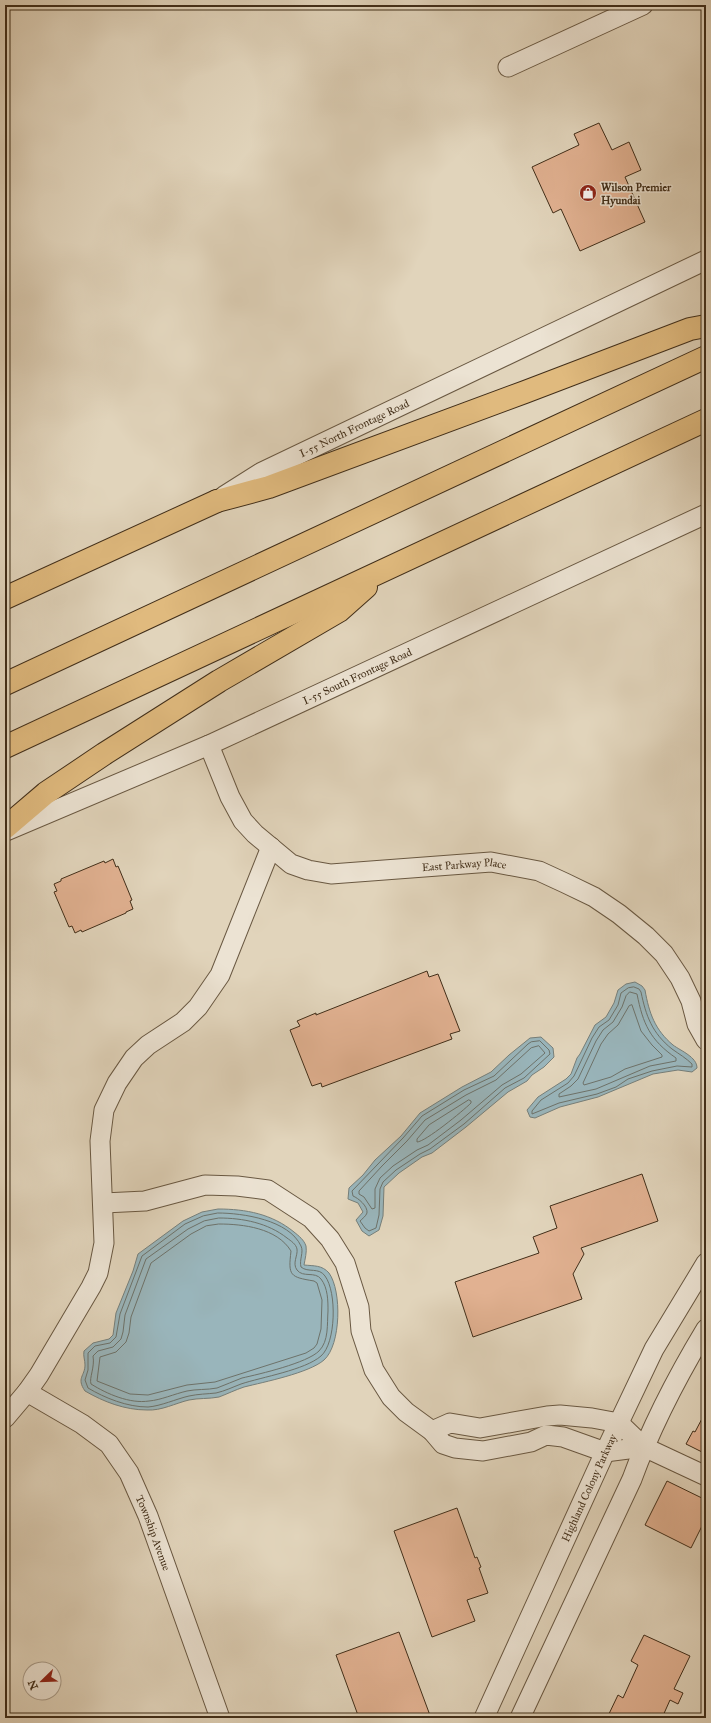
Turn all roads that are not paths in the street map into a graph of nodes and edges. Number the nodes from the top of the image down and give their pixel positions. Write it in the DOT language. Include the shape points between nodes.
graph roads {
  1 [pos="643,5"];
  2 [pos="508,67"];
  3 [pos="706,260"];
  4 [pos="706,326"];
  5 [pos="706,357"];
  6 [pos="706,420"];
  7 [pos="216,501"];
  8 [pos="706,514"];
  9 [pos="382,572"];
  10 [pos="5,598"];
  11 [pos="5,684"];
  12 [pos="209,745"];
  13 [pos="5,747"];
  14 [pos="5,828"];
  15 [pos="5,832"];
  16 [pos="271,847"];
  17 [pos="706,1040"];
  18 [pos="104,1203"];
  19 [pos="706,1264"];
  20 [pos="706,1329"];
  21 [pos="27,1392"];
  22 [pos="5,1418"];
  23 [pos="619,1423"];
  24 [pos="432,1430"];
  25 [pos="644,1447"];
  26 [pos="605,1452"];
  27 [pos="706,1476"];
  28 [pos="220,1718"];
  29 [pos="484,1718"];
  30 [pos="520,1718"];
  1 -- 2 [label="street"];
  3 -- 7 [label="street, I-55 North Frontage Road" via="262,472"];
  4 -- 7 [label="main road" via="690,329 269,487"];
  5 -- 11 [label="main road"];
  6 -- 9 [label="main road"];
  7 -- 10 [label="main road, I-55 North Frontage Road"];
  8 -- 12 [label="street, I-55 South Frontage Road"];
  9 -- 13 [label="main road"];
  9 -- 14 [label="main road" via="339,611 219,681 104,754 46,793"];
  12 -- 15 [label="street, I-55 South Frontage Road"];
  12 -- 16 [label="street, East Parkway Place" via="230,797 243,821"];
  16 -- 17 [label="street, East Parkway Place" via="291,864 331,874 491,862 539,872 565,883 594,897 619,914 664,954 680,978"];
  16 -- 18 [label="street" via="220,975 198,1007 183,1022 148,1045 134,1058 117,1083 104,1110 100,1141"];
  18 -- 21 [label="street" via="104,1243 98,1274"];
  18 -- 24 [label="street" via="145,1201 204,1185 237,1186 268,1190 311,1218 330,1239 345,1263 359,1307 361,1331 374,1370 391,1397 406,1412"];
  19 -- 23 [label="street, Highland Colony Parkway" via="654,1349"];
  20 -- 25 [label="street" via="671,1391"];
  21 -- 22 [label="street"];
  21 -- 28 [label="street, Township Avenue" via="82,1424 109,1444 129,1473 148,1516"];
  23 -- 24 [label="street" via="560,1415 480,1428 450,1423"];
  23 -- 25 [label="street"];
  23 -- 26 [label="street, Highland Colony Parkway"];
  24 -- 26 [label="street" via="443,1444 455,1448 483,1451 531,1442 546,1435 563,1437"];
  25 -- 26 [label="street"];
  25 -- 27 [label="street"];
  25 -- 30 [label="street" via="632,1479"];
  26 -- 29 [label="street, Highland Colony Parkway"];
}
